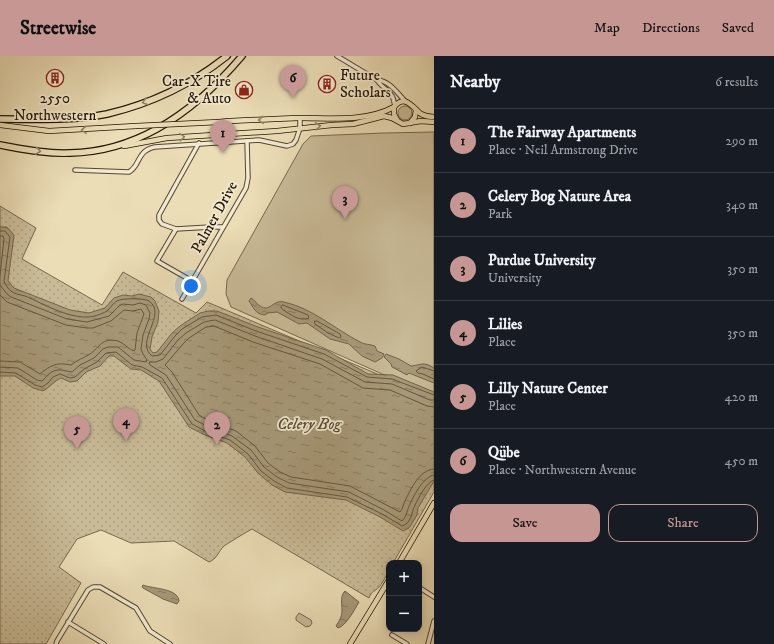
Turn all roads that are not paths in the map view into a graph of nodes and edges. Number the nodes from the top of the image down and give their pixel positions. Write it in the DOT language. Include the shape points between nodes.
graph roads {
  1 [pos="227,56"];
  2 [pos="242,56"];
  3 [pos="337,56"];
  4 [pos="377,80"];
  5 [pos="406,102"];
  6 [pos="394,107"];
  7 [pos="416,110"];
  8 [pos="434,117"];
  9 [pos="300,118"];
  10 [pos="0,120"];
  11 [pos="397,120"];
  12 [pos="434,122"];
  13 [pos="410,123"];
  14 [pos="0,125"];
  15 [pos="300,128"];
  16 [pos="247,141"];
  17 [pos="199,143"];
  18 [pos="0,145"];
  19 [pos="116,147"];
  20 [pos="75,170"];
  21 [pos="223,227"];
  22 [pos="176,229"];
  23 [pos="192,281"];
  24 [pos="182,299"];
  25 [pos="434,503"];
  26 [pos="401,560"];
  27 [pos="386,585"];
  28 [pos="422,589"];
  29 [pos="434,597"];
  30 [pos="434,621"];
  31 [pos="68,622"];
  32 [pos="392,635"];
  33 [pos="56,644"];
  34 [pos="104,644"];
  35 [pos="170,644"];
  36 [pos="350,644"];
  37 [pos="407,644"];
  38 [pos="428,644"];
  1 -- 10 [label="highway, one-way" via="185,84 125,109 78,118"];
  2 -- 19 [label="highway" via="196,104 149,133"];
  3 -- 4 [label="street"];
  4 -- 5 [label="street" via="388,84"];
  4 -- 6 [label="street" via="379,85 392,95"];
  5 -- 6 [label="main road" via="398,103"];
  5 -- 7 [label="main road"];
  6 -- 9 [label="main road" via="356,118"];
  6 -- 11 [label="main road"];
  7 -- 8 [label="main road" via="425,116"];
  7 -- 13 [label="main road" via="415,117"];
  9 -- 14 [label="main road, one-way, bridge" via="50,131"];
  9 -- 15 [label="street"];
  11 -- 13 [label="main road" via="403,124"];
  15 -- 11 [label="main road, one-way" via="353,124 384,116"];
  12 -- 13 [label="main road"];
  15 -- 16 [label="street" via="294,142 287,146 262,140"];
  19 -- 15 [label="main road, one-way" via="167,138"];
  16 -- 17 [label="street"];
  16 -- 21 [label="street, Palmer Drive" via="246,188"];
  17 -- 20 [label="street" via="150,148 142,154 129,172"];
  17 -- 22 [label="street" via="158,218 162,224"];
  18 -- 19 [label="highway, one-way" via="42,152 70,153"];
  21 -- 22 [label="street"];
  21 -- 23 [label="street, Palmer Drive"];
  22 -- 23 [label="street" via="157,261"];
  23 -- 24 [label="street, Palmer Drive"];
  25 -- 26 [label="main road"];
  27 -- 36 [label="main road"];
  28 -- 29 [label="street"];
  30 -- 38 [label="street"];
  31 -- 33 [label="street"];
  31 -- 34 [label="street"];
  31 -- 35 [label="street" via="88,590 98,587 136,608 150,631"];
  32 -- 37 [label="street"];
}
